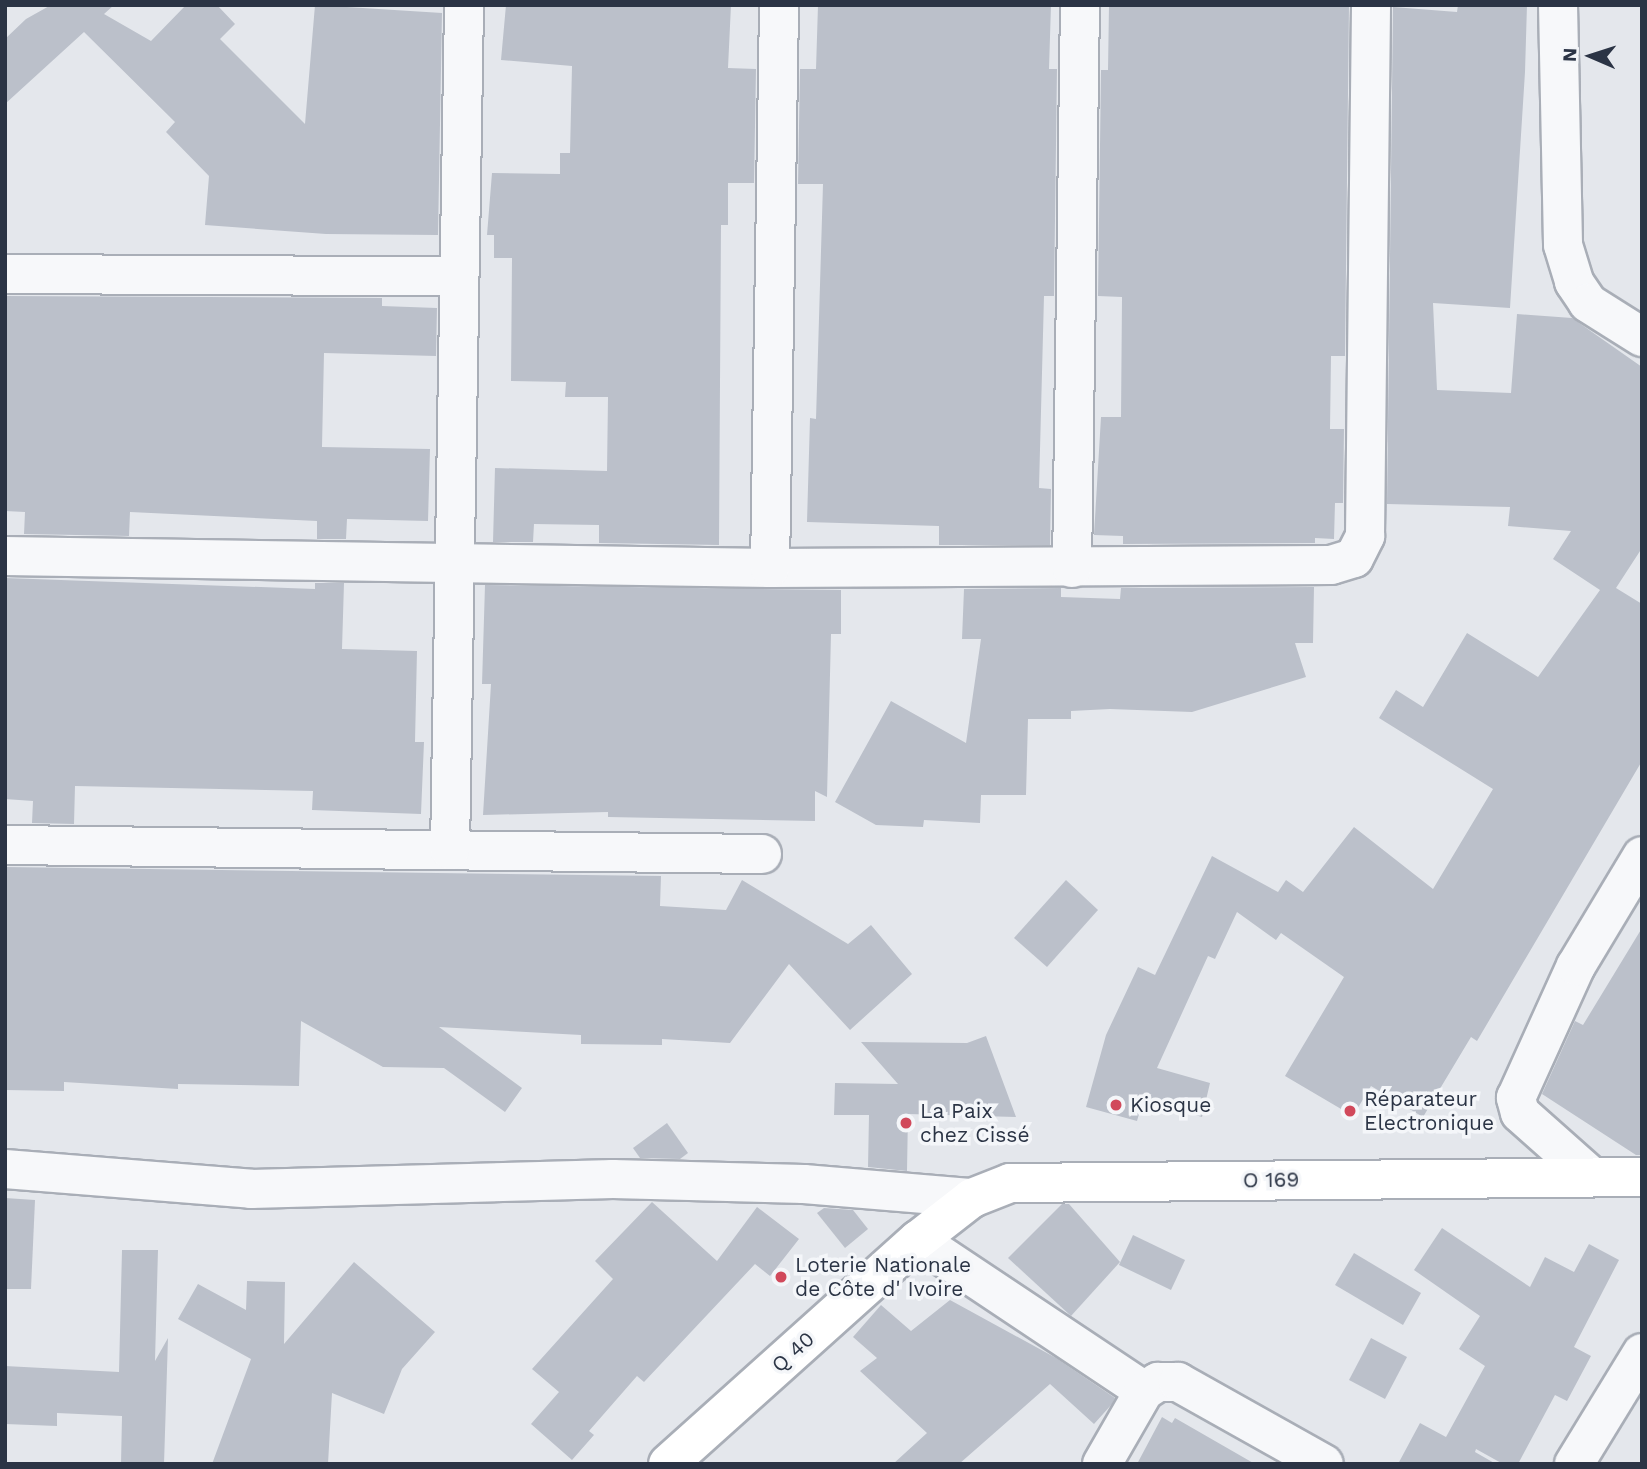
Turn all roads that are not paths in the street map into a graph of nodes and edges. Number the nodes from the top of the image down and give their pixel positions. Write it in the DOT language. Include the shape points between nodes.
graph roads {
  1 [pos="464,5"];
  2 [pos="779,5"];
  3 [pos="1080,5"];
  4 [pos="1371,5"];
  5 [pos="1558,5"];
  6 [pos="5,274"];
  7 [pos="459,276"];
  8 [pos="1642,337"];
  9 [pos="5,556"];
  10 [pos="454,561"];
  11 [pos="770,568"];
  12 [pos="1072,568"];
  13 [pos="5,845"];
  14 [pos="450,850"];
  15 [pos="762,854"];
  16 [pos="1642,856"];
  17 [pos="5,1169"];
  18 [pos="1592,1177"];
  19 [pos="1642,1177"];
  20 [pos="972,1198"];
  21 [pos="918,1240"];
  22 [pos="1642,1353"];
  23 [pos="1144,1391"];
  24 [pos="668,1464"];
  25 [pos="1102,1464"];
  26 [pos="1324,1464"];
  27 [pos="1574,1464"];
  1 -- 7 [label="street"];
  2 -- 11 [label="street"];
  3 -- 12 [label="street"];
  4 -- 12 [label="street" via="1365,536 1354,558 1331,565"];
  5 -- 8 [label="street" via="1563,245 1574,282 1588,303"];
  6 -- 7 [label="street"];
  7 -- 10 [label="street"];
  9 -- 10 [label="street"];
  10 -- 11 [label="street"];
  10 -- 14 [label="street"];
  11 -- 12 [label="street"];
  13 -- 14 [label="street"];
  14 -- 15 [label="street"];
  16 -- 18 [label="street" via="1576,966 1516,1098 1520,1113"];
  17 -- 20 [label="street" via="251,1189 613,1179 804,1184"];
  18 -- 19 [label="street, O 169"];
  18 -- 20 [label="street, O 169" via="1010,1183"];
  20 -- 21 [label="street, O 169"];
  21 -- 23 [label="street"];
  21 -- 24 [label="street, Q 40"];
  22 -- 27 [label="street"];
  23 -- 25 [label="street"];
  23 -- 26 [label="street" via="1158,1382 1178,1382"];
}
